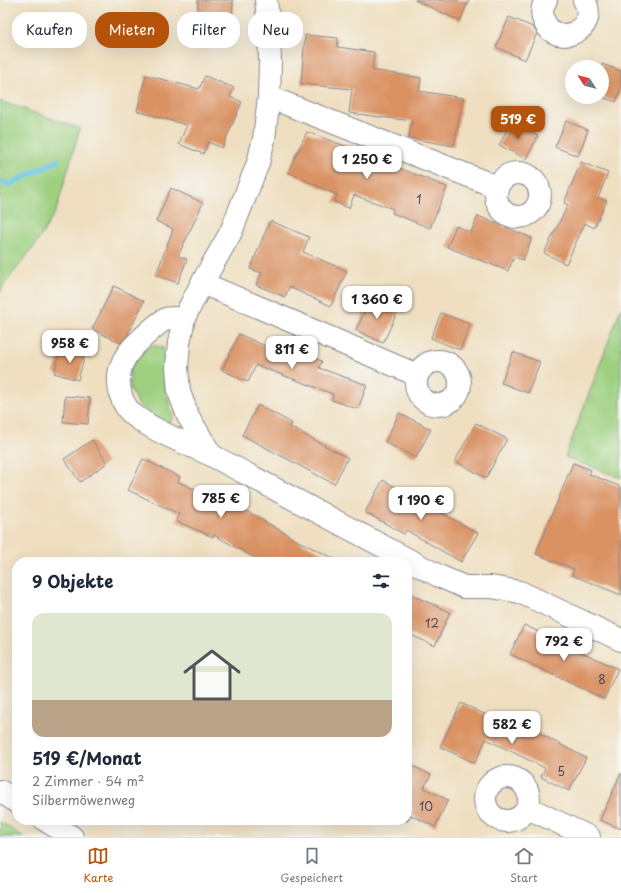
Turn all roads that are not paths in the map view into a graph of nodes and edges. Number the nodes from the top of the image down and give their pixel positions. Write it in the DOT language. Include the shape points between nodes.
graph roads {
  1 [pos="266,0"];
  2 [pos="584,0"];
  3 [pos="544,1"];
  4 [pos="269,98"];
  5 [pos="497,187"];
  6 [pos="202,283"];
  7 [pos="184,318"];
  8 [pos="417,375"];
  9 [pos="212,455"];
  10 [pos="403,557"];
  11 [pos="412,562"];
  12 [pos="621,640"];
  13 [pos="0,791"];
  14 [pos="12,799"];
  15 [pos="528,808"];
  16 [pos="53,825"];
  17 [pos="72,837"];
  18 [pos="589,837"];
  1 -- 4 [label="street" via="269,28"];
  2 -- 3 [label="street" via="588,12 584,26 578,31 564,35 556,34 545,24 542,9"];
  4 -- 5 [label="street"];
  4 -- 6 [label="street" via="264,138 252,182 231,232"];
  6 -- 7 [label="street"];
  6 -- 8 [label="street"];
  7 -- 9 [label="street" via="177,367 179,392 188,416"];
  7 -- 9 [label="street" via="166,319 128,353 118,374 121,397 134,416"];
  9 -- 10 [label="street"];
  11 -- 12 [label="street" via="464,587 491,587 520,592"];
  13 -- 14 [label="street"];
  15 -- 18 [label="street"];
  16 -- 17 [label="street"];
}
